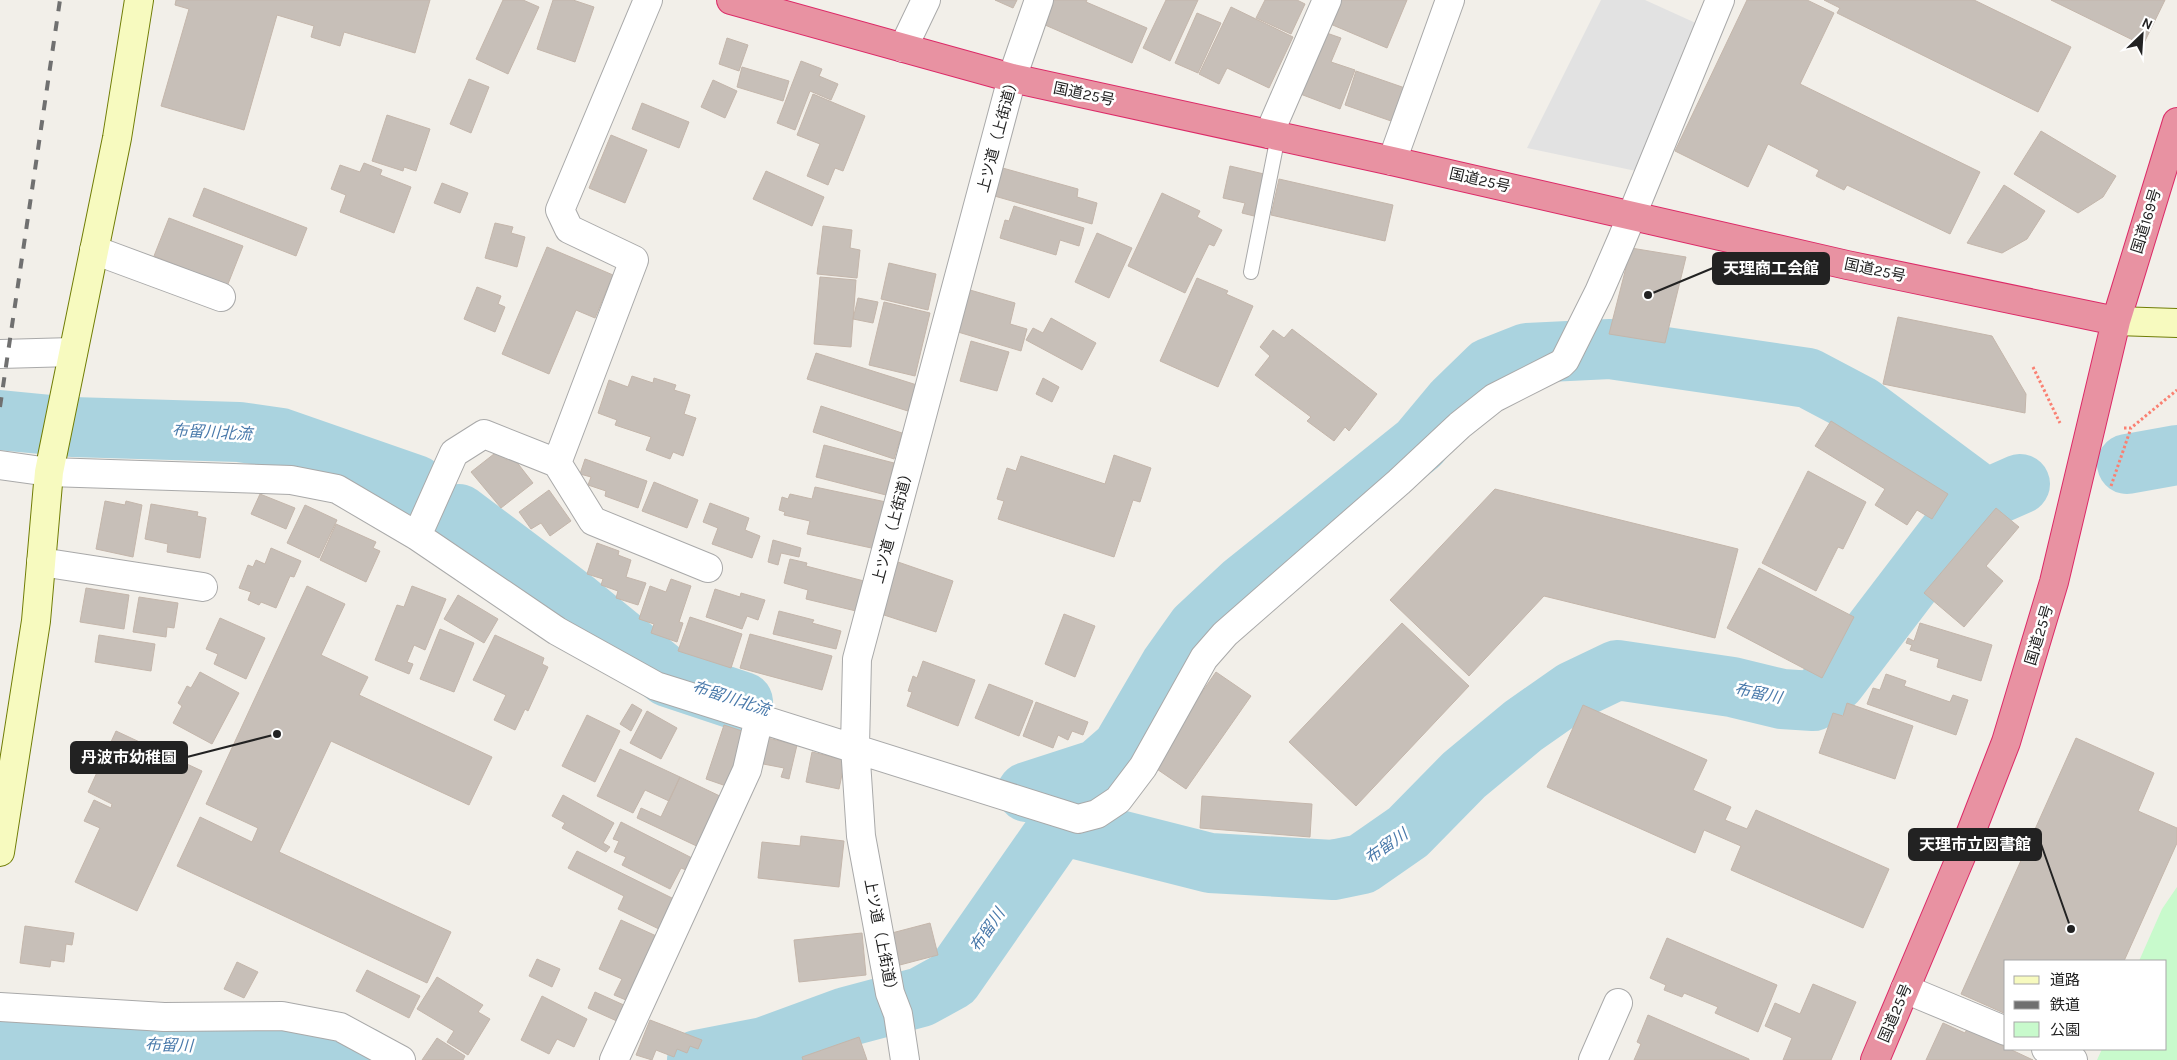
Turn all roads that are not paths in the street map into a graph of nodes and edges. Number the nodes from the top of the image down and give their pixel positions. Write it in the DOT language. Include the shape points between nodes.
graph roads {
  1 [pos="139,0"];
  2 [pos="648,0"];
  3 [pos="731,0"];
  4 [pos="926,0"];
  5 [pos="1039,0"];
  6 [pos="1327,0"];
  7 [pos="1450,0"];
  8 [pos="1720,0"];
  9 [pos="903,48"];
  10 [pos="1012,78"];
  11 [pos="2177,122"];
  12 [pos="1274,135"];
  13 [pos="1392,161"];
  14 [pos="1632,215"];
  15 [pos="94,250"];
  16 [pos="1250,272"];
  17 [pos="222,297"];
  18 [pos="2116,320"];
  19 [pos="2177,323"];
  20 [pos="73,352"];
  21 [pos="0,354"];
  22 [pos="557,463"];
  23 [pos="0,465"];
  24 [pos="50,465"];
  25 [pos="417,536"];
  26 [pos="41,562"];
  27 [pos="708,568"];
  28 [pos="203,587"];
  29 [pos="759,718"];
  30 [pos="855,747"];
  31 [pos="1,841"];
  32 [pos="1905,989"];
  33 [pos="1618,1003"];
  34 [pos="0,1007"];
  35 [pos="2004,1030"];
  36 [pos="2048,1050"];
  37 [pos="402,1060"];
  38 [pos="614,1060"];
  39 [pos="905,1060"];
  40 [pos="1593,1060"];
  41 [pos="1876,1060"];
  42 [pos="2073,1060"];
  1 -- 15 [label="street" via="117,138"];
  2 -- 22 [label="street" via="560,210 569,229 634,260"];
  3 -- 9 [label="highway, 国道25号"];
  4 -- 9 [label="street"];
  5 -- 10 [label="street, 上ツ道（上街道）"];
  6 -- 12 [label="street"];
  7 -- 13 [label="street"];
  8 -- 14 [label="street"];
  9 -- 10 [label="highway, 国道25号"];
  10 -- 12 [label="highway, 国道25号"];
  10 -- 30 [label="street, 上ツ道（上街道）" via="857,659"];
  11 -- 18 [label="highway, 国道169号"];
  12 -- 13 [label="highway, 国道25号"];
  12 -- 16 [label="lane"];
  13 -- 14 [label="highway, 国道25号"];
  14 -- 18 [label="highway, 国道25号" via="1848,265"];
  14 -- 30 [label="street" via="1599,292 1561,364 1494,398 1460,425 1225,634 1204,658 1143,767 1118,800 1097,814 1078,819"];
  15 -- 17 [label="street"];
  15 -- 20 [label="street"];
  18 -- 19 [label="street"];
  18 -- 32 [label="highway, 国道25号" via="2054,582 2032,660 2006,742"];
  20 -- 21 [label="street"];
  20 -- 24 [label="street"];
  22 -- 25 [label="street" via="484,434 454,453"];
  22 -- 27 [label="street" via="593,521"];
  23 -- 24 [label="street"];
  24 -- 25 [label="street" via="291,480 338,489"];
  24 -- 26 [label="street"];
  25 -- 29 [label="street" via="557,631 656,686"];
  26 -- 28 [label="street"];
  26 -- 31 [label="street" via="36,621"];
  29 -- 30 [label="street"];
  29 -- 38 [label="street" via="748,770"];
  30 -- 39 [label="street, 上ツ道（上街道）" via="861,836"];
  32 -- 35 [label="street"];
  32 -- 41 [label="highway, 国道25号"];
  33 -- 40 [label="street"];
  34 -- 37 [label="street" via="164,1017 282,1016 340,1027"];
  36 -- 42 [label="street"];
}
